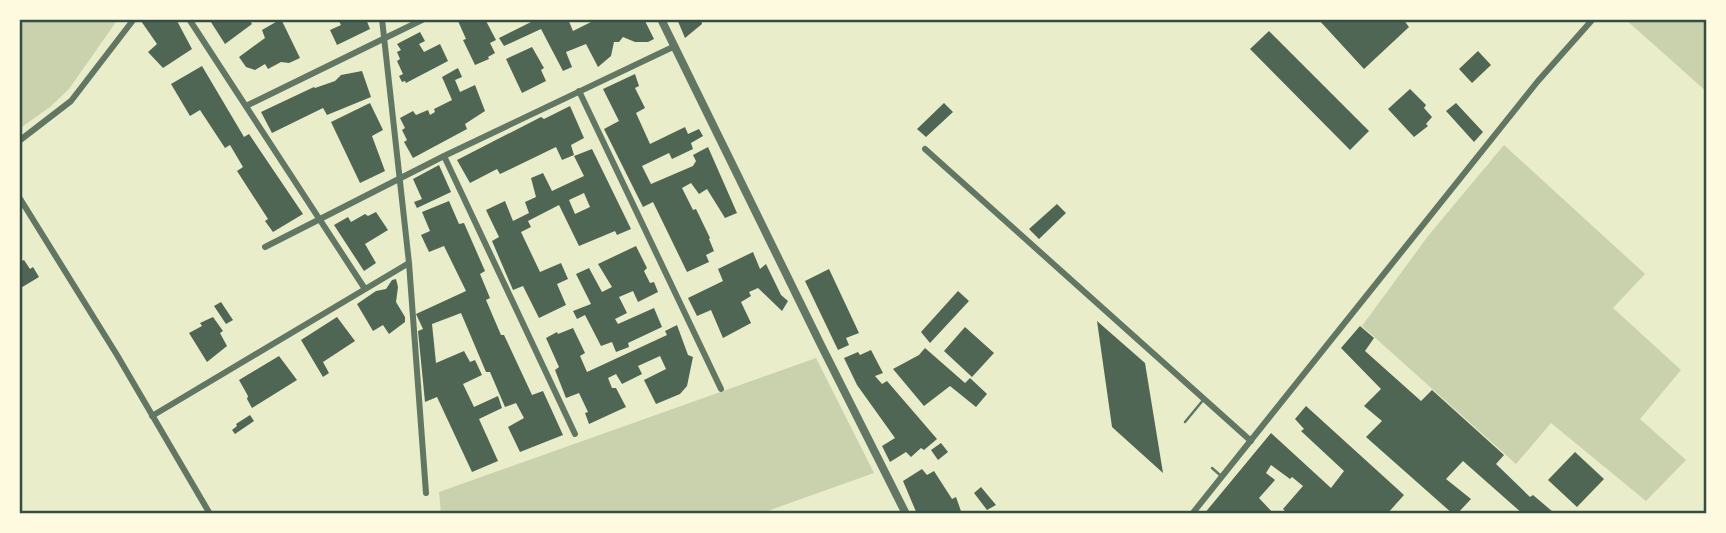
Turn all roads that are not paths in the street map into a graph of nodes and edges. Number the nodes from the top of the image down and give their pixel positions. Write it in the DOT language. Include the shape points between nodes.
graph roads {
  1 [pos="134,19"];
  2 [pos="189,19"];
  3 [pos="382,19"];
  4 [pos="424,19"];
  5 [pos="661,19"];
  6 [pos="1593,19"];
  7 [pos="384,39"];
  8 [pos="675,46"];
  9 [pos="579,91"];
  10 [pos="246,106"];
  11 [pos="19,141"];
  12 [pos="925,149"];
  13 [pos="444,156"];
  14 [pos="398,178"];
  15 [pos="19,197"];
  16 [pos="317,218"];
  17 [pos="265,247"];
  18 [pos="409,263"];
  19 [pos="365,289"];
  20 [pos="721,388"];
  21 [pos="1204,399"];
  22 [pos="152,416"];
  23 [pos="1185,422"];
  24 [pos="575,434"];
  25 [pos="1251,441"];
  26 [pos="1212,468"];
  27 [pos="1222,477"];
  28 [pos="426,493"];
  29 [pos="210,514"];
  30 [pos="906,514"];
  31 [pos="1192,514"];
  1 -- 11 [label="street" via="71,102"];
  2 -- 10 [label="street"];
  3 -- 7 [label="street"];
  4 -- 7 [label="street"];
  5 -- 8 [label="street"];
  6 -- 25 [label="street" via="1538,81"];
  7 -- 10 [label="street"];
  7 -- 14 [label="street"];
  8 -- 9 [label="street"];
  8 -- 30 [label="street"];
  9 -- 13 [label="street"];
  9 -- 20 [label="street"];
  10 -- 16 [label="street"];
  12 -- 21 [label="street"];
  13 -- 14 [label="street"];
  13 -- 24 [label="street"];
  14 -- 16 [label="street"];
  14 -- 18 [label="street"];
  15 -- 22 [label="street"];
  16 -- 17 [label="street"];
  16 -- 19 [label="street"];
  18 -- 19 [label="street"];
  18 -- 28 [label="street"];
  19 -- 22 [label="street"];
  21 -- 23 [label="lane"];
  21 -- 25 [label="street"];
  22 -- 29 [label="street"];
  25 -- 27 [label="street"];
  26 -- 27 [label="lane"];
  27 -- 31 [label="street"];
}
